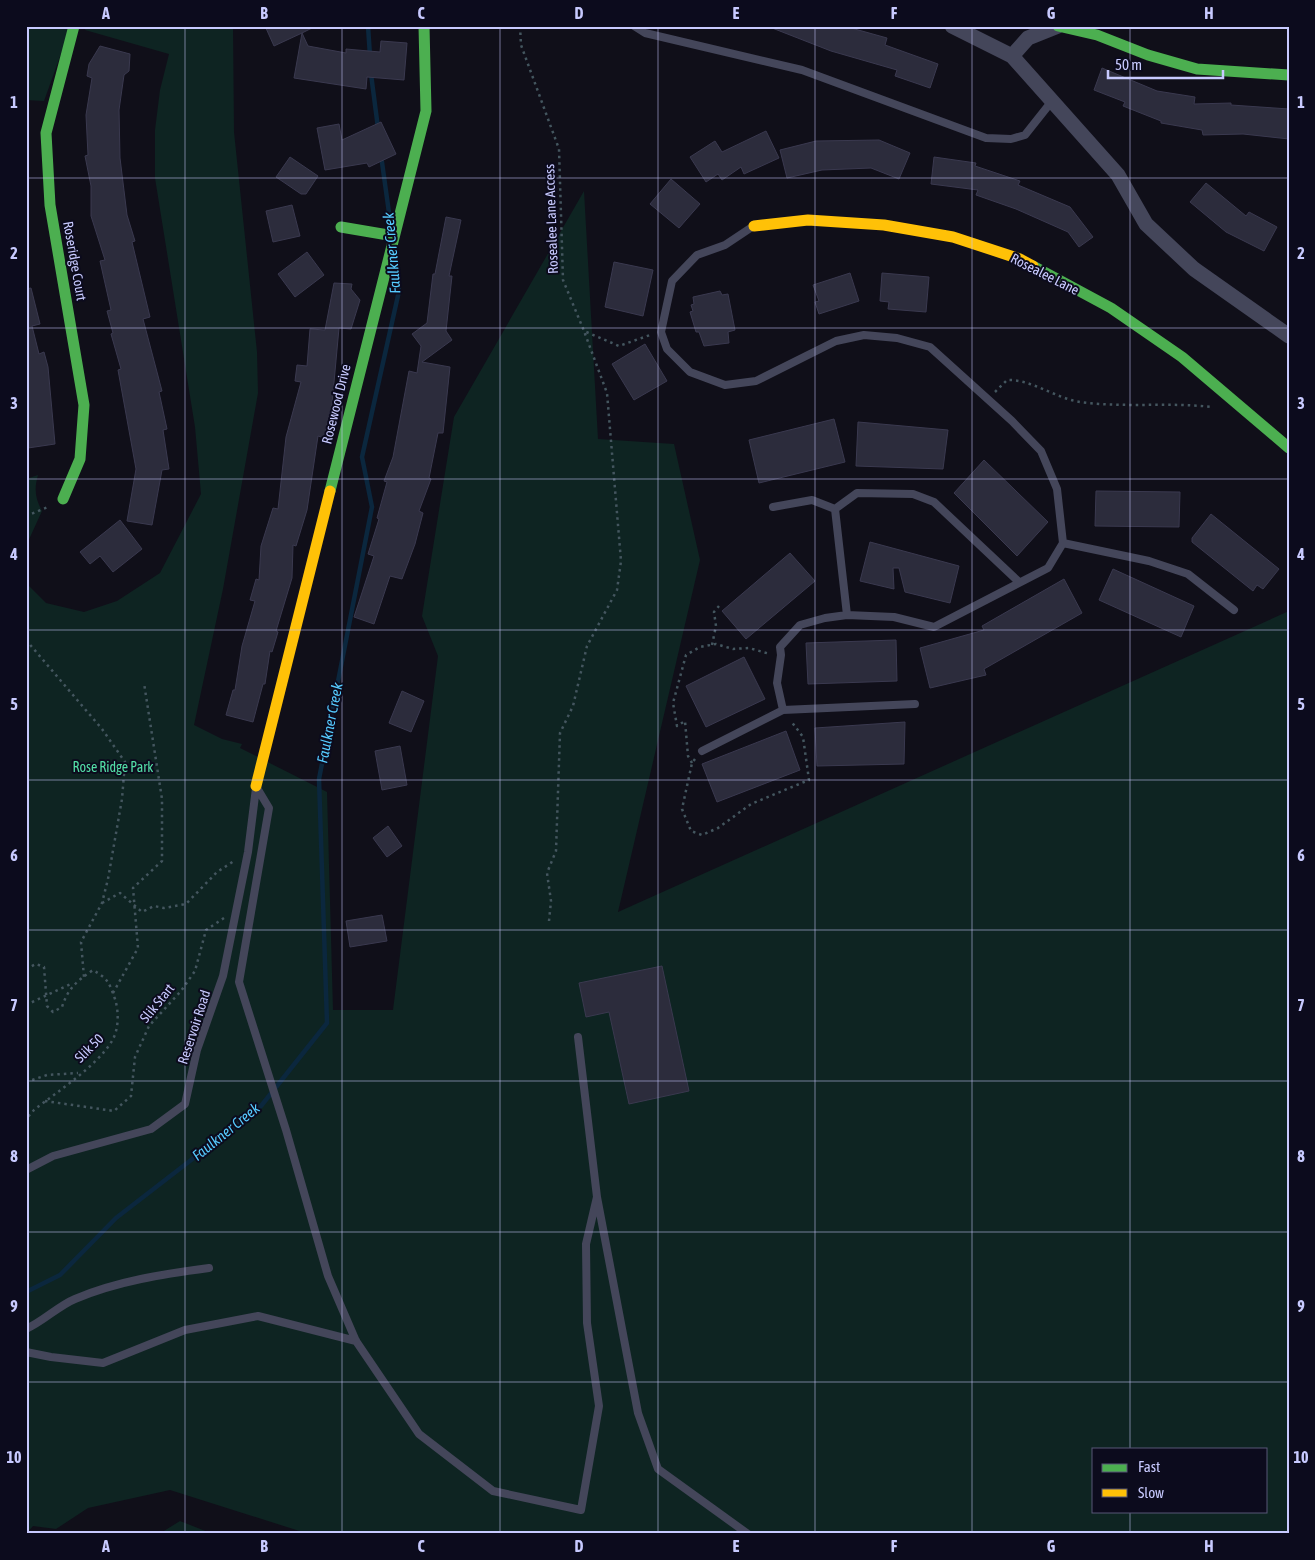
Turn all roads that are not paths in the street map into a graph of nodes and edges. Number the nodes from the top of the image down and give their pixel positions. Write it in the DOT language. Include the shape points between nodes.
graph roads {
  1 [pos="74,26"];
  2 [pos="424,26"];
  3 [pos="634,26"];
  4 [pos="952,26"];
  5 [pos="1058,26"];
  6 [pos="1012,56"];
  7 [pos="1289,75"];
  8 [pos="1052,101"];
  9 [pos="754,226"];
  10 [pos="342,227"];
  11 [pos="394,236"];
  12 [pos="1289,336"];
  13 [pos="1289,448"];
  14 [pos="63,499"];
  15 [pos="773,507"];
  16 [pos="835,509"];
  17 [pos="1063,543"];
  18 [pos="1019,582"];
  19 [pos="1234,610"];
  20 [pos="847,615"];
  21 [pos="915,704"];
  22 [pos="783,710"];
  23 [pos="702,751"];
  24 [pos="256,786"];
  25 [pos="578,1037"];
  26 [pos="26,1170"];
  27 [pos="597,1197"];
  28 [pos="210,1268"];
  29 [pos="26,1329"];
  30 [pos="356,1341"];
  31 [pos="26,1352"];
  32 [pos="748,1534"];
  1 -- 14 [label="street, Roseridge Court" via="46,133 50,206 84,405 80,458"];
  2 -- 11 [label="street, Rosewood Drive" via="426,111"];
  3 -- 8 [label="lane" via="645,33 802,70 986,138 1025,136"];
  4 -- 6 [label="street"];
  5 -- 6 [label="street" via="1028,38"];
  5 -- 7 [label="street" via="1098,35 1148,55 1197,69"];
  6 -- 8 [label="street"];
  8 -- 12 [label="street" via="1118,175 1146,224 1194,269"];
  9 -- 13 [label="street, Rosealee Lane" via="808,220 884,225 953,238 1020,259 1111,308 1182,358"];
  9 -- 17 [label="lane" via="725,245 697,256 672,281 661,332 667,349 690,372 725,385 756,381 836,341 864,335 896,338 930,347 1041,451 1057,489"];
  10 -- 11 [label="street"];
  11 -- 24 [label="street, Rosewood Drive"];
  15 -- 16 [label="lane" via="812,500"];
  16 -- 18 [label="lane" via="857,493 913,494 934,502"];
  16 -- 20 [label="lane"];
  17 -- 18 [label="lane" via="1048,568"];
  17 -- 19 [label="lane" via="1150,561 1188,574"];
  18 -- 20 [label="lane" via="934,627 894,617"];
  20 -- 22 [label="lane" via="800,625 780,648 777,683"];
  21 -- 22 [label="lane"];
  22 -- 23 [label="lane"];
  24 -- 26 [label="lane, Reservoir Road" via="248,852 223,976 197,1050 185,1104 151,1129 53,1156"];
  24 -- 30 [label="lane" via="269,808 239,982 328,1276"];
  25 -- 27 [label="lane"];
  27 -- 30 [label="lane" via="586,1244 587,1323 600,1406 581,1510 493,1491 419,1434"];
  27 -- 32 [label="lane" via="638,1413 658,1469"];
  28 -- 29 [label="lane" via="163,1274 91,1294 73,1300"];
  30 -- 31 [label="lane" via="258,1316 185,1330 103,1362"];
}
